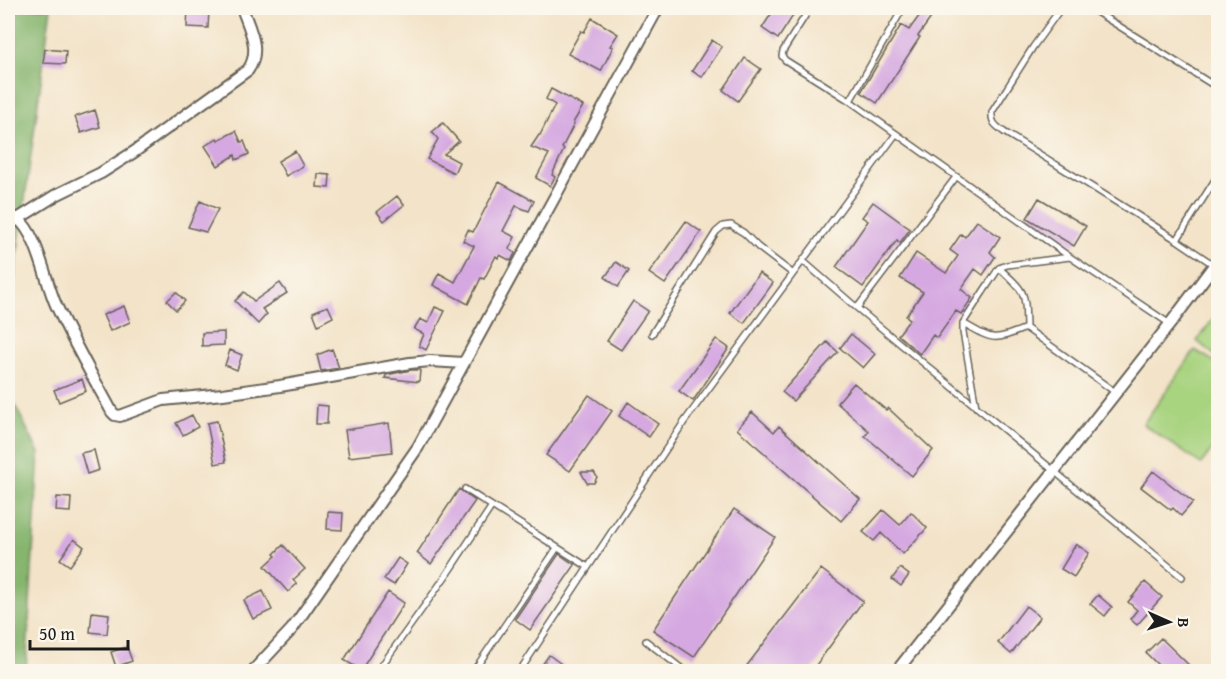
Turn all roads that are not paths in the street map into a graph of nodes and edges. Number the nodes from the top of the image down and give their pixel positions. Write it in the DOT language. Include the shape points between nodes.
graph roads {
  1 [pos="242,8"];
  2 [pos="658,8"];
  3 [pos="810,8"];
  4 [pos="903,8"];
  5 [pos="1061,8"];
  6 [pos="1090,8"];
  7 [pos="1218,88"];
  8 [pos="850,101"];
  9 [pos="896,134"];
  10 [pos="1218,175"];
  11 [pos="956,177"];
  12 [pos="17,218"];
  13 [pos="8,225"];
  14 [pos="1177,240"];
  15 [pos="1070,257"];
  16 [pos="803,261"];
  17 [pos="1216,262"];
  18 [pos="999,268"];
  19 [pos="792,273"];
  20 [pos="857,308"];
  21 [pos="963,323"];
  22 [pos="1170,324"];
  23 [pos="1026,328"];
  24 [pos="652,334"];
  25 [pos="464,363"];
  26 [pos="1115,392"];
  27 [pos="976,407"];
  28 [pos="1053,471"];
  29 [pos="465,489"];
  30 [pos="492,506"];
  31 [pos="557,548"];
  32 [pos="588,567"];
  33 [pos="1182,577"];
  34 [pos="646,641"];
  35 [pos="252,672"];
  36 [pos="377,672"];
  37 [pos="473,672"];
  38 [pos="519,672"];
  39 [pos="686,672"];
  40 [pos="896,672"];
  1 -- 12 [label="street" via="255,49 248,70 101,173"];
  2 -- 25 [label="street"];
  3 -- 8 [label="lane" via="782,56"];
  4 -- 8 [label="lane"];
  5 -- 14 [label="lane" via="991,119 1004,132"];
  6 -- 7 [label="lane"];
  8 -- 9 [label="lane"];
  9 -- 11 [label="lane"];
  9 -- 16 [label="lane"];
  10 -- 14 [label="lane"];
  11 -- 15 [label="lane"];
  11 -- 20 [label="lane"];
  12 -- 13 [label="street"];
  12 -- 25 [label="street" via="26,225 56,304 115,415 163,400 280,386 410,363"];
  14 -- 17 [label="lane"];
  15 -- 18 [label="lane"];
  15 -- 22 [label="lane"];
  16 -- 19 [label="lane"];
  16 -- 20 [label="lane"];
  17 -- 22 [label="street"];
  18 -- 21 [label="lane"];
  18 -- 23 [label="lane" via="1025,296"];
  19 -- 24 [label="lane" via="744,233 731,225 723,226"];
  19 -- 32 [label="lane" via="684,422"];
  20 -- 27 [label="lane"];
  21 -- 23 [label="lane" via="993,338"];
  21 -- 27 [label="lane"];
  22 -- 26 [label="street"];
  23 -- 26 [label="lane"];
  25 -- 35 [label="street" via="418,447 292,629"];
  26 -- 28 [label="street"];
  27 -- 28 [label="lane"];
  28 -- 33 [label="lane"];
  28 -- 40 [label="street"];
  29 -- 30 [label="lane"];
  30 -- 31 [label="lane"];
  30 -- 36 [label="lane"];
  31 -- 32 [label="lane"];
  31 -- 37 [label="lane"];
  32 -- 38 [label="lane"];
  34 -- 39 [label="lane"];
}
